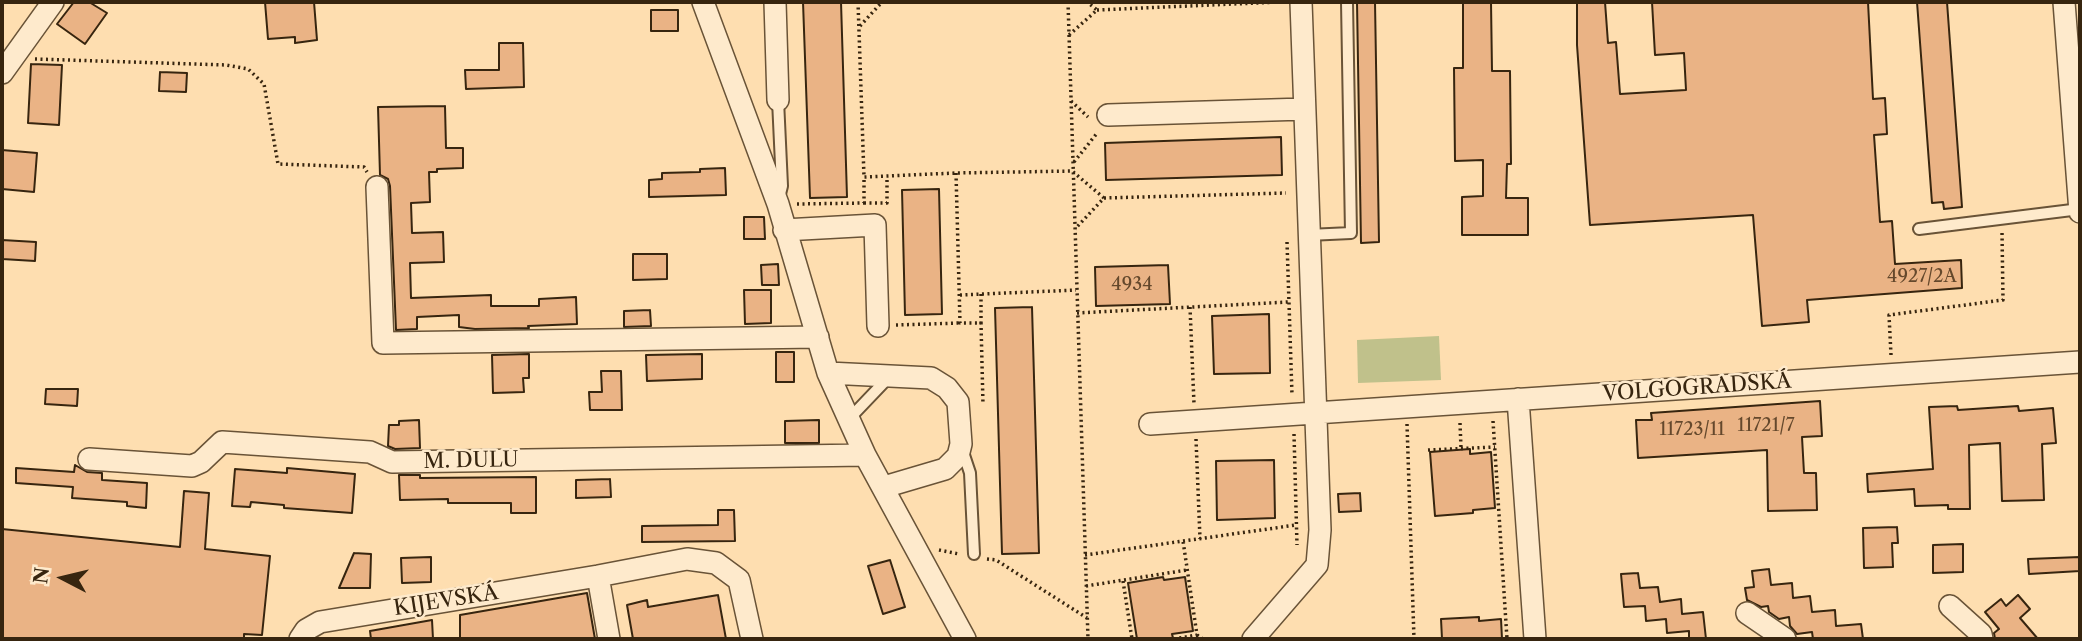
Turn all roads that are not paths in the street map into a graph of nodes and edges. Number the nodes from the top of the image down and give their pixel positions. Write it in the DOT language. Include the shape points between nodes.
graph roads {
  1 [pos="53,2"];
  2 [pos="703,2"];
  3 [pos="775,2"];
  4 [pos="1301,2"];
  5 [pos="1347,2"];
  6 [pos="2064,2"];
  7 [pos="7,65"];
  8 [pos="778,100"];
  9 [pos="1304,108"];
  10 [pos="1100,121"];
  11 [pos="377,187"];
  12 [pos="778,204"];
  13 [pos="2080,210"];
  14 [pos="1919,229"];
  15 [pos="784,230"];
  16 [pos="1308,234"];
  17 [pos="878,326"];
  18 [pos="818,337"];
  19 [pos="2080,362"];
  20 [pos="828,373"];
  21 [pos="890,376"];
  22 [pos="1518,400"];
  23 [pos="1314,413"];
  24 [pos="848,420"];
  25 [pos="1150,424"];
  26 [pos="961,444"];
  27 [pos="865,455"];
  28 [pos="89,459"];
  29 [pos="884,487"];
  30 [pos="972,556"];
  31 [pos="598,576"];
  32 [pos="1950,606"];
  33 [pos="1746,614"];
  34 [pos="300,639"];
  35 [pos="609,639"];
  36 [pos="752,639"];
  37 [pos="965,639"];
  38 [pos="1253,639"];
  39 [pos="1535,639"];
  40 [pos="1785,639"];
  41 [pos="1982,639"];
  1 -- 7 [label="street"];
  2 -- 12 [label="street"];
  3 -- 8 [label="street"];
  4 -- 9 [label="street"];
  5 -- 16 [label="lane" via="1351,233"];
  6 -- 13 [label="street"];
  8 -- 12 [label="lane" via="782,186"];
  9 -- 10 [label="street"];
  9 -- 16 [label="street"];
  11 -- 18 [label="street" via="383,342"];
  12 -- 15 [label="street"];
  13 -- 14 [label="lane"];
  15 -- 17 [label="street" via="875,225"];
  15 -- 18 [label="street"];
  16 -- 23 [label="street"];
  18 -- 20 [label="street"];
  19 -- 22 [label="street, VOLGOGRADSKÁ"];
  20 -- 21 [label="street"];
  20 -- 24 [label="street"];
  21 -- 24 [label="lane"];
  21 -- 26 [label="street" via="931,378 947,387 958,402"];
  22 -- 23 [label="street, VOLGOGRADSKÁ"];
  22 -- 39 [label="street"];
  23 -- 25 [label="street, VOLGOGRADSKÁ"];
  23 -- 38 [label="street" via="1320,530 1317,565"];
  24 -- 27 [label="street"];
  26 -- 29 [label="street" via="958,456 945,469"];
  26 -- 30 [label="lane" via="970,472"];
  27 -- 28 [label="street, M. DULU" via="392,462 370,452 222,442 192,466"];
  27 -- 29 [label="street"];
  29 -- 37 [label="street"];
  31 -- 34 [label="street, KIJEVSKÁ" via="320,622"];
  31 -- 35 [label="street"];
  31 -- 36 [label="street, KIJEVSKÁ" via="687,559 716,563 739,580"];
  32 -- 41 [label="street"];
  33 -- 40 [label="street"];
}
